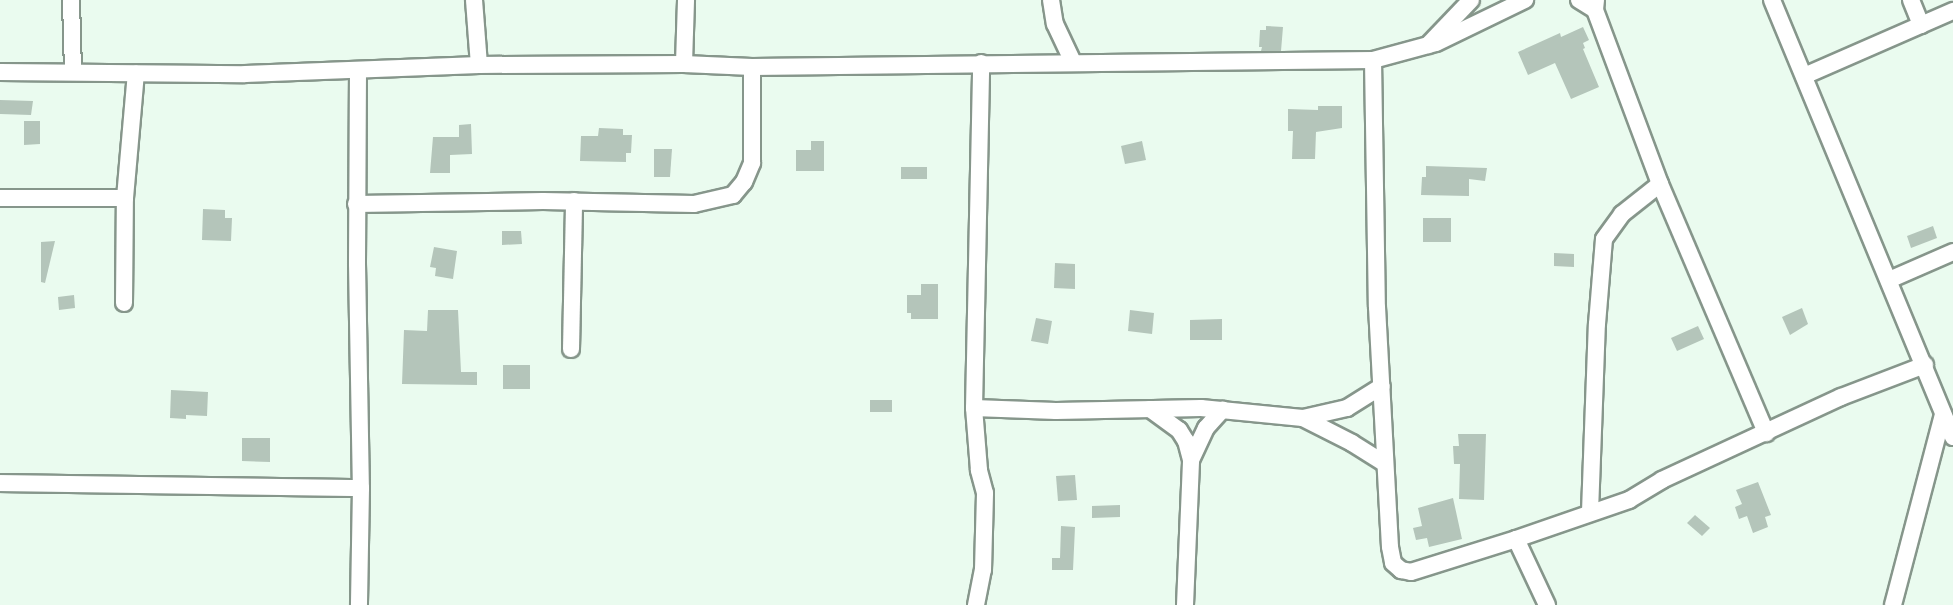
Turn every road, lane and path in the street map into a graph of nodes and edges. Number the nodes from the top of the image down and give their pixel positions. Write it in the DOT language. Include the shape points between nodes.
graph roads {
  1 [pos="71,0"];
  2 [pos="474,0"];
  3 [pos="686,0"];
  4 [pos="1051,0"];
  5 [pos="1471,0"];
  6 [pos="1526,0"];
  7 [pos="1579,0"];
  8 [pos="1772,0"];
  9 [pos="1911,0"];
  10 [pos="1596,5"];
  11 [pos="1953,11"];
  12 [pos="1921,25"];
  13 [pos="1425,48"];
  14 [pos="1372,60"];
  15 [pos="1073,62"];
  16 [pos="981,63"];
  17 [pos="684,64"];
  18 [pos="479,65"];
  19 [pos="752,67"];
  20 [pos="358,71"];
  21 [pos="0,72"];
  22 [pos="73,72"];
  23 [pos="136,73"];
  24 [pos="1804,76"];
  25 [pos="1660,184"];
  26 [pos="0,198"];
  27 [pos="125,198"];
  28 [pos="574,201"];
  29 [pos="356,204"];
  30 [pos="1953,252"];
  31 [pos="1889,279"];
  32 [pos="124,303"];
  33 [pos="571,349"];
  34 [pos="1925,365"];
  35 [pos="1382,386"];
  36 [pos="974,408"];
  37 [pos="1150,409"];
  38 [pos="1223,409"];
  39 [pos="1943,414"];
  40 [pos="1303,418"];
  41 [pos="1766,433"];
  42 [pos="1953,437"];
  43 [pos="1191,460"];
  44 [pos="1385,464"];
  45 [pos="0,483"];
  46 [pos="361,488"];
  47 [pos="1590,512"];
  48 [pos="1516,539"];
  49 [pos="359,605"];
  50 [pos="976,605"];
  51 [pos="1185,605"];
  52 [pos="1547,605"];
  53 [pos="1893,605"];
  1 -- 22 [label="street"];
  2 -- 18 [label="street"];
  3 -- 17 [label="street"];
  4 -- 15 [label="street" via="1055,24"];
  5 -- 13 [label="street"];
  6 -- 13 [label="street"];
  7 -- 10 [label="street"];
  8 -- 24 [label="street"];
  9 -- 12 [label="street"];
  10 -- 25 [label="street"];
  11 -- 12 [label="street"];
  12 -- 24 [label="street"];
  13 -- 14 [label="street"];
  14 -- 15 [label="street"];
  14 -- 35 [label="street"];
  15 -- 16 [label="street"];
  16 -- 19 [label="street"];
  16 -- 36 [label="street"];
  17 -- 18 [label="street"];
  17 -- 19 [label="street"];
  18 -- 20 [label="street"];
  19 -- 28 [label="street" via="752,163 733,195 694,204"];
  20 -- 23 [label="street"];
  20 -- 29 [label="street"];
  21 -- 22 [label="street"];
  22 -- 23 [label="street"];
  23 -- 27 [label="street"];
  24 -- 31 [label="street"];
  25 -- 41 [label="street"];
  25 -- 47 [label="street" via="1622,214 1604,239"];
  26 -- 27 [label="street"];
  27 -- 32 [label="street"];
  28 -- 29 [label="street"];
  28 -- 33 [label="street"];
  29 -- 46 [label="street"];
  30 -- 31 [label="street"];
  31 -- 34 [label="street"];
  34 -- 39 [label="street"];
  34 -- 41 [label="street"];
  35 -- 40 [label="street" via="1347,408"];
  35 -- 44 [label="street"];
  36 -- 37 [label="street"];
  36 -- 50 [label="street" via="979,470 985,492 983,570"];
  37 -- 38 [label="street"];
  37 -- 43 [label="street" via="1179,430"];
  38 -- 40 [label="street"];
  38 -- 43 [label="street" via="1206,428"];
  39 -- 42 [label="street"];
  39 -- 53 [label="street"];
  40 -- 44 [label="street"];
  41 -- 47 [label="street" via="1662,480 1629,500"];
  43 -- 51 [label="street"];
  44 -- 48 [label="street" via="1390,548 1393,563 1401,570 1412,572"];
  45 -- 46 [label="street"];
  46 -- 49 [label="street"];
  47 -- 48 [label="street"];
  48 -- 52 [label="street"];
}
